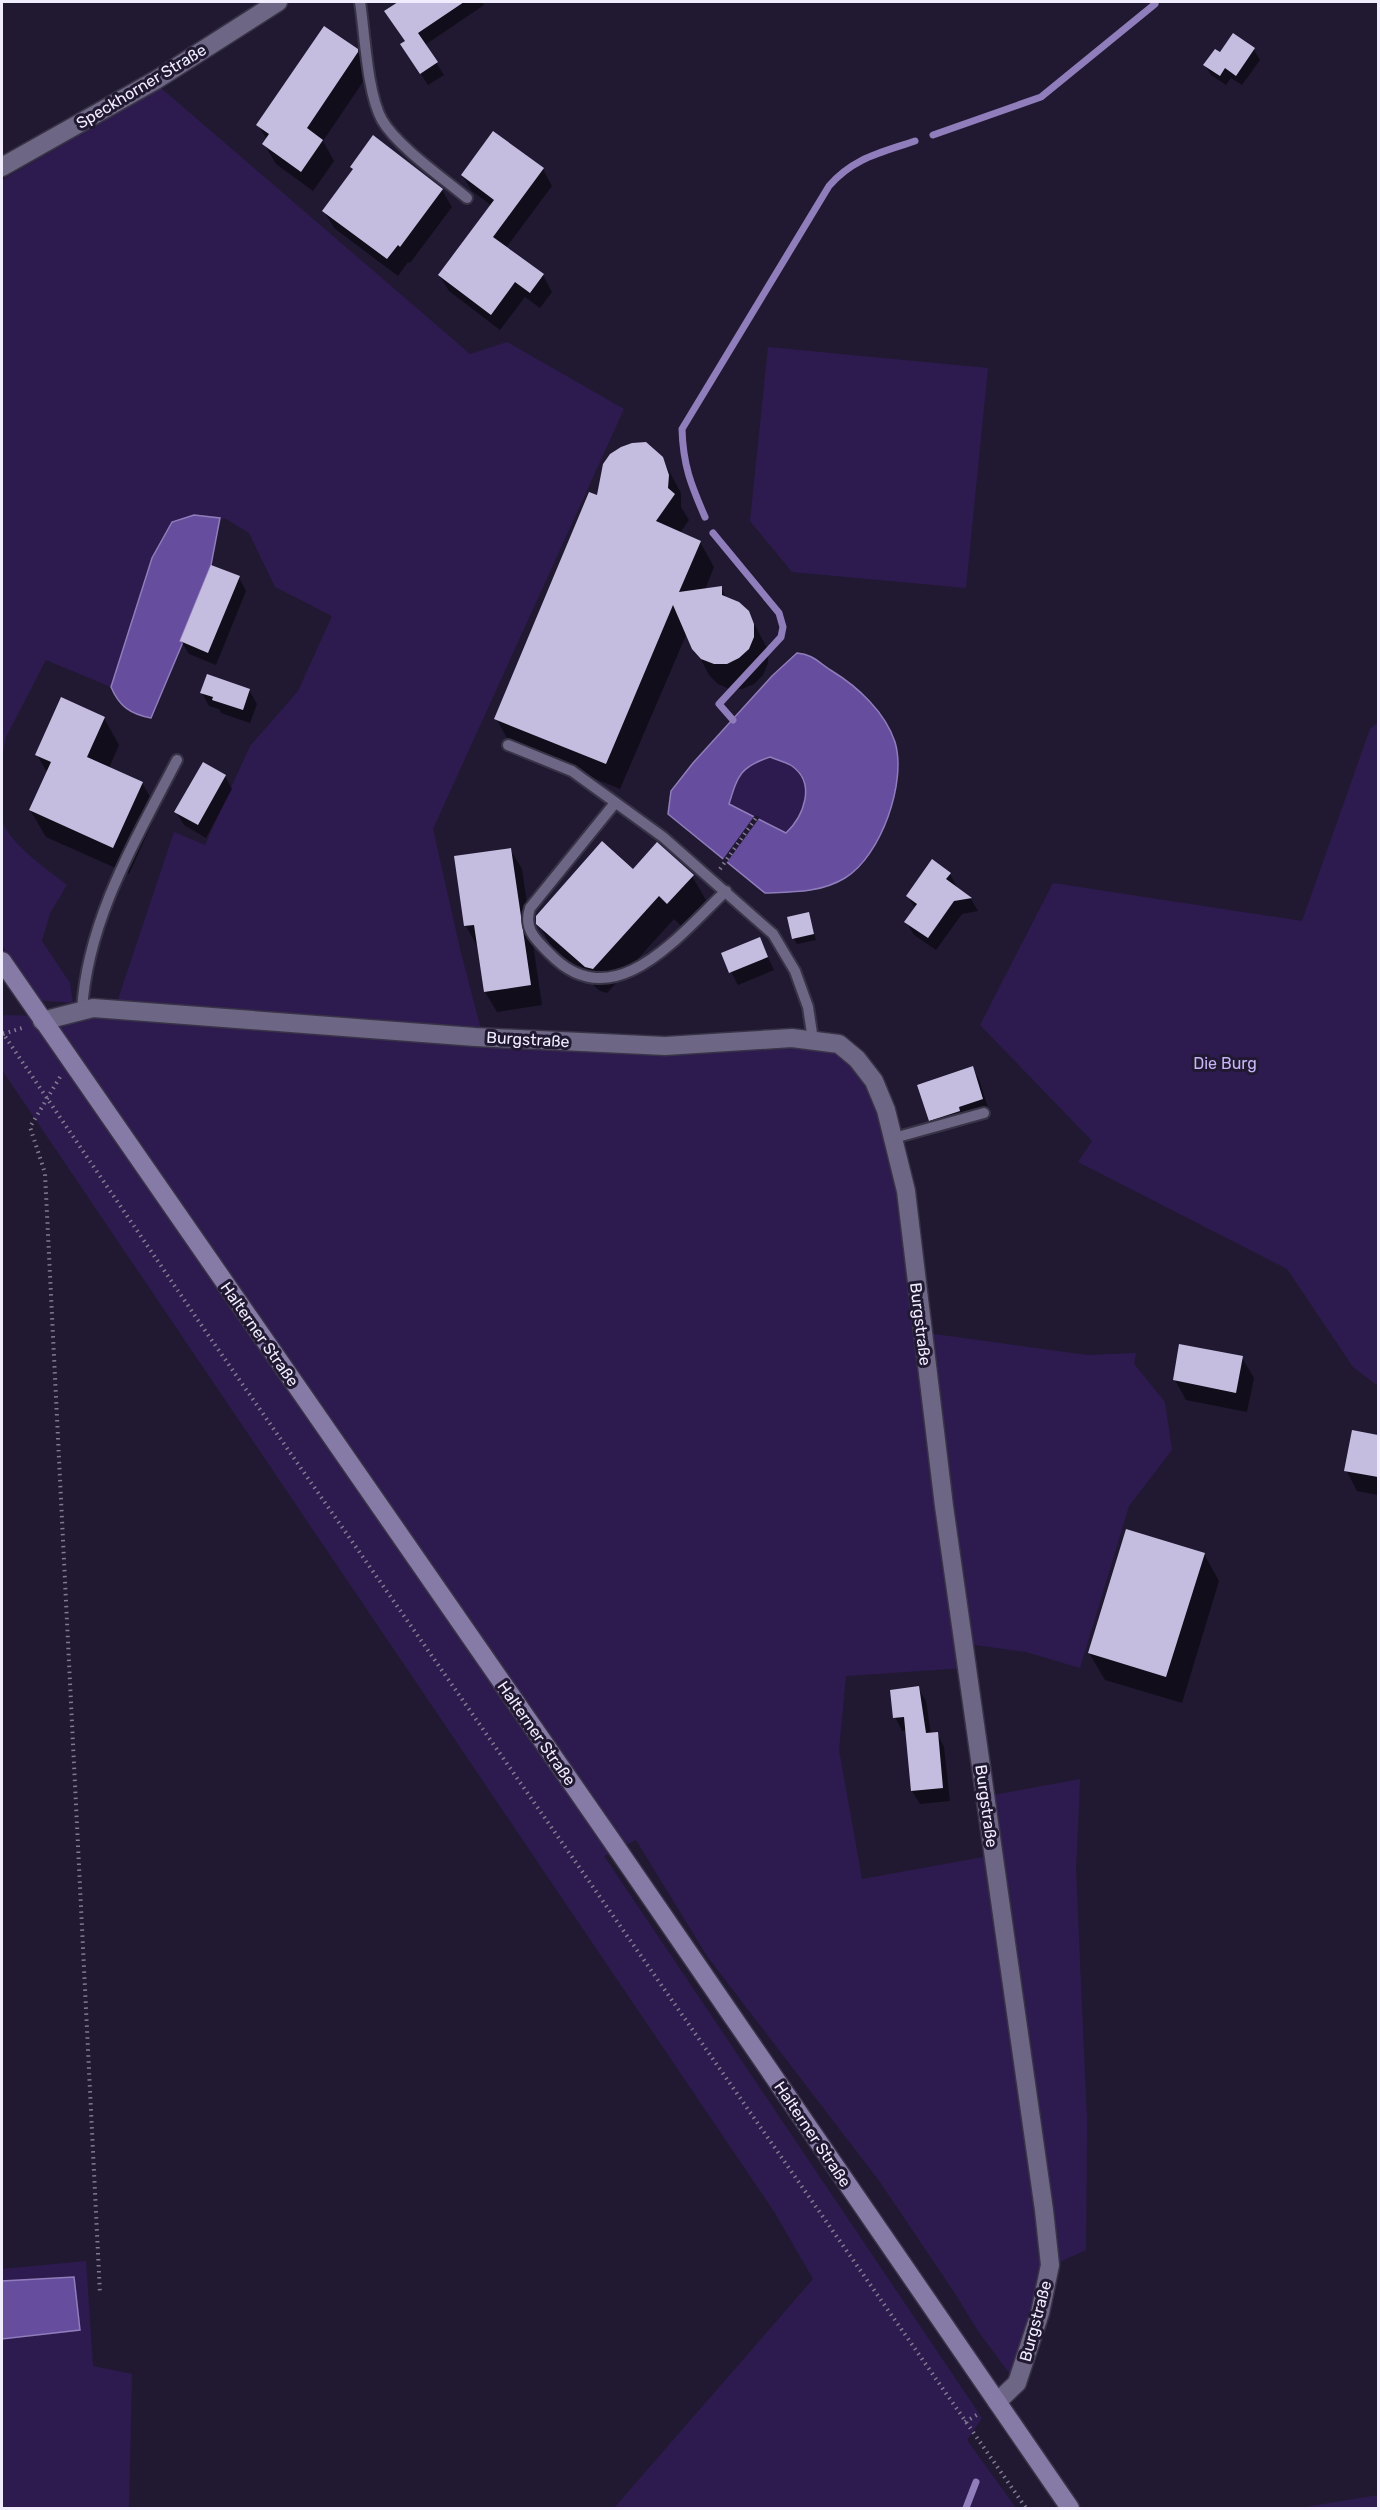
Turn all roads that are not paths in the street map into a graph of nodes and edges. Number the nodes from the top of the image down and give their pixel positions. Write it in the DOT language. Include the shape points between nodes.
graph roads {
  1 [pos="278,2"];
  2 [pos="360,2"];
  3 [pos="2,167"];
  4 [pos="467,198"];
  5 [pos="508,745"];
  6 [pos="177,760"];
  7 [pos="615,803"];
  8 [pos="726,891"];
  9 [pos="2,961"];
  10 [pos="82,1011"];
  11 [pos="42,1021"];
  12 [pos="813,1040"];
  13 [pos="984,1113"];
  14 [pos="894,1138"];
  15 [pos="997,2402"];
  16 [pos="1070,2508"];
  1 -- 3 [label="street, Speckhorner Straße" via="156,80"];
  2 -- 4 [label="lane" via="369,72 380,118 400,141"];
  5 -- 7 [label="lane" via="572,771"];
  6 -- 10 [label="lane" via="116,880 90,952"];
  7 -- 8 [label="lane" via="663,837"];
  7 -- 8 [label="lane" via="530,908 528,928 556,960 580,976 625,975 649,963"];
  8 -- 12 [label="lane" via="773,934 795,971 808,1007"];
  9 -- 11 [label="main road, Halterner Straße"];
  10 -- 11 [label="street, Burgstraße"];
  10 -- 12 [label="street, Burgstraße" via="93,1008 665,1046"];
  11 -- 15 [label="main road, Halterner Straße"];
  12 -- 14 [label="street, Burgstraße" via="839,1044 857,1059 874,1081"];
  13 -- 14 [label="lane"];
  14 -- 15 [label="street, Burgstraße" via="906,1191 944,1506 1050,2265 1040,2313 1017,2383"];
  15 -- 16 [label="main road, Halterner Straße"];
}
